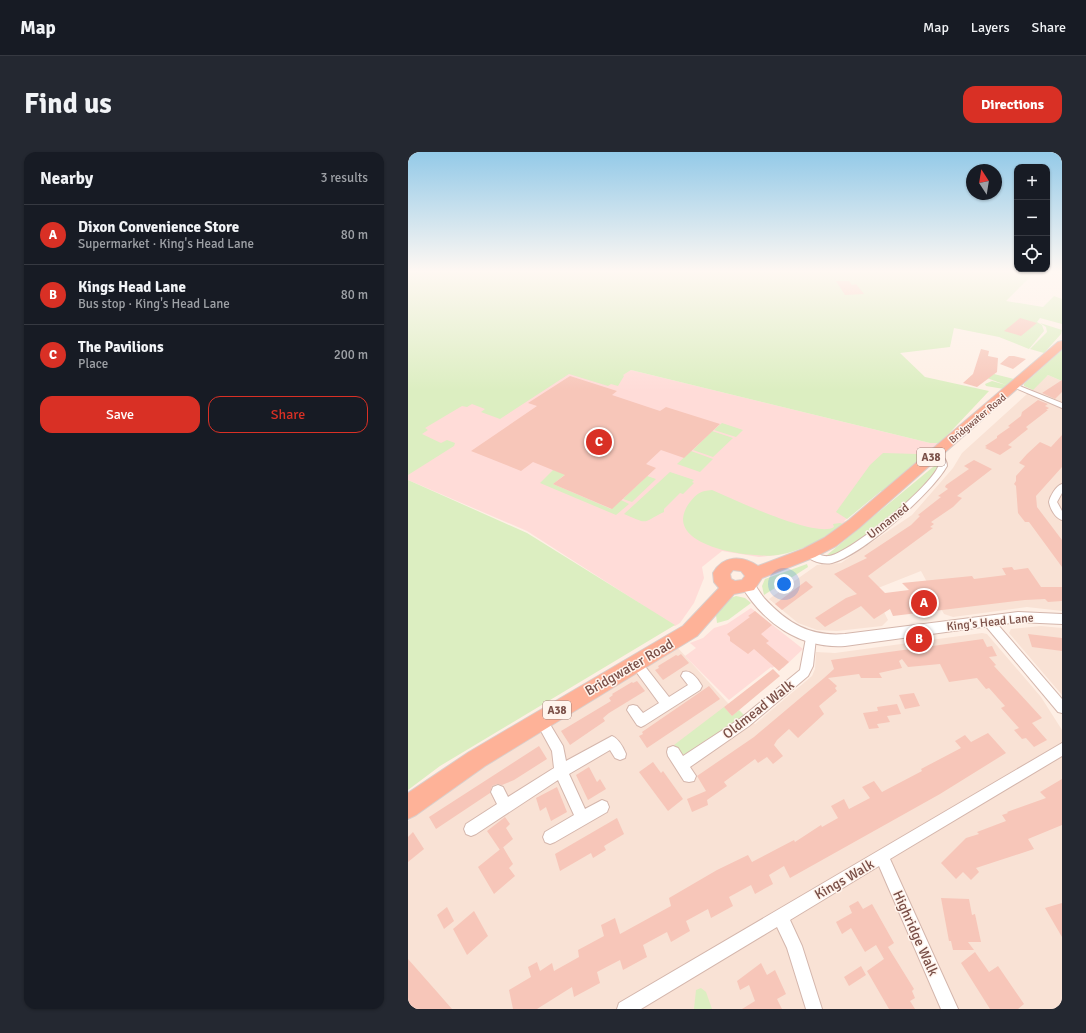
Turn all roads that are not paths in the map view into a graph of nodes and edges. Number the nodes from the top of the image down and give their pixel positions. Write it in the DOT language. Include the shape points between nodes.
graph roads {
  1 [pos="1062,344"];
  2 [pos="1015,386"];
  3 [pos="1062,406"];
  4 [pos="934,455"];
  5 [pos="1062,487"];
  6 [pos="1062,517"];
  7 [pos="810,553"];
  8 [pos="749,575"];
  9 [pos="726,584"];
  10 [pos="1062,619"];
  11 [pos="988,621"];
  12 [pos="811,638"];
  13 [pos="636,663"];
  14 [pos="687,676"];
  15 [pos="667,704"];
  16 [pos="1062,708"];
  17 [pos="633,710"];
  18 [pos="541,720"];
  19 [pos="1062,749"];
  20 [pos="673,752"];
  21 [pos="620,754"];
  22 [pos="561,771"];
  23 [pos="498,792"];
  24 [pos="408,807"];
  25 [pos="506,807"];
  26 [pos="602,807"];
  27 [pos="582,818"];
  28 [pos="471,829"];
  29 [pos="550,836"];
  30 [pos="882,857"];
  31 [pos="780,917"];
  32 [pos="625,1009"];
  33 [pos="814,1009"];
  34 [pos="950,1009"];
  1 -- 2 [label="highway, Bridgwater Road / A38"];
  2 -- 3 [label="street"];
  2 -- 4 [label="highway, Bridgwater Road / A38"];
  4 -- 7 [label="highway, Bridgwater Road / A38" via="854,524"];
  4 -- 7 [label="street, Unnamed" via="942,460 942,469 891,521 841,556 821,560"];
  5 -- 6 [label="street" via="1052,503"];
  7 -- 8 [label="highway, Bridgwater Road / A38"];
  8 -- 9 [label="highway, A38" via="736,588"];
  8 -- 9 [label="highway, A38" via="739,564 727,566 721,574"];
  8 -- 12 [label="street, King's Head Lane" via="758,600 795,630"];
  9 -- 13 [label="highway, Bridgwater Road / A38" via="706,615 690,631"];
  10 -- 11 [label="street, King's Head Lane" via="1024,617"];
  11 -- 12 [label="street, King's Head Lane" via="845,640"];
  11 -- 16 [label="street"];
  12 -- 20 [label="street, Oldmead Walk" via="804,673 686,770"];
  13 -- 15 [label="street"];
  13 -- 18 [label="highway, Bridgwater Road / A38"];
  14 -- 15 [label="street" via="696,686"];
  15 -- 17 [label="street" via="641,721"];
  18 -- 22 [label="street" via="558,750"];
  18 -- 24 [label="highway, Bridgwater Road / A38" via="477,759"];
  19 -- 30 [label="street, Kings Walk"];
  21 -- 22 [label="street" via="612,742"];
  22 -- 25 [label="street"];
  22 -- 27 [label="street"];
  23 -- 25 [label="street"];
  25 -- 28 [label="street"];
  26 -- 27 [label="street"];
  27 -- 29 [label="street"];
  30 -- 31 [label="street, Kings Walk"];
  30 -- 34 [label="street, Highridge Walk"];
  31 -- 32 [label="street, Kings Walk"];
  31 -- 33 [label="street" via="794,946"];
}
